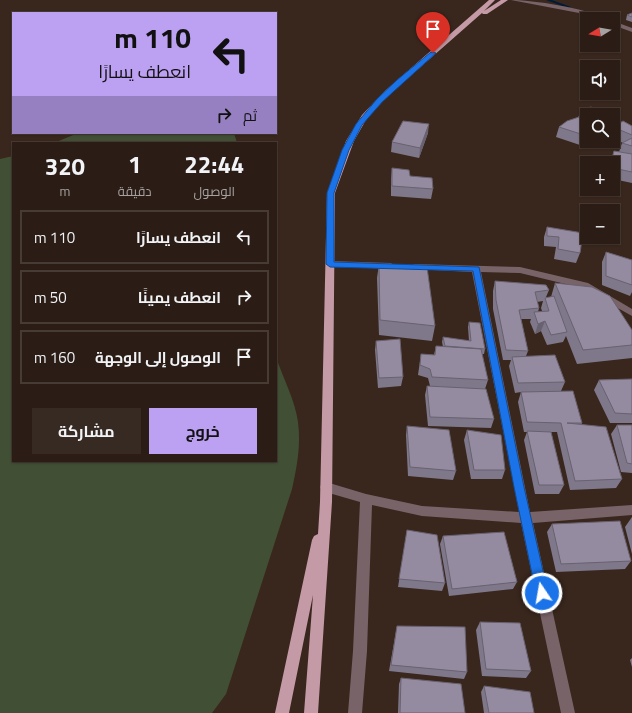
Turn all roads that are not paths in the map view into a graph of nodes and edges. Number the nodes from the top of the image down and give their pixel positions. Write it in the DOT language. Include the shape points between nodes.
graph roads {
  1 [pos="492,0"];
  2 [pos="505,0"];
  3 [pos="514,0"];
  4 [pos="558,0"];
  5 [pos="581,12"];
  6 [pos="466,25"];
  7 [pos="620,26"];
  8 [pos="632,30"];
  9 [pos="330,264"];
  10 [pos="476,269"];
  11 [pos="632,313"];
  12 [pos="326,487"];
  13 [pos="366,499"];
  14 [pos="326,502"];
  15 [pos="632,510"];
  16 [pos="525,518"];
  17 [pos="282,713"];
  18 [pos="311,713"];
  19 [pos="355,713"];
  20 [pos="568,713"];
  1 -- 6 [label="main road"];
  2 -- 6 [label="main road"];
  3 -- 5 [label="street"];
  4 -- 5 [label="street"];
  6 -- 9 [label="main road" via="400,81 359,124 346,150 331,193"];
  7 -- 8 [label="street"];
  9 -- 10 [label="street"];
  9 -- 12 [label="main road"];
  10 -- 11 [label="street" via="520,270 584,285"];
  10 -- 16 [label="street"];
  12 -- 13 [label="street"];
  12 -- 14 [label="main road"];
  13 -- 16 [label="street" via="422,511"];
  13 -- 19 [label="street"];
  14 -- 17 [label="main road"];
  14 -- 18 [label="main road"];
  15 -- 16 [label="street"];
  16 -- 20 [label="street"];
}
